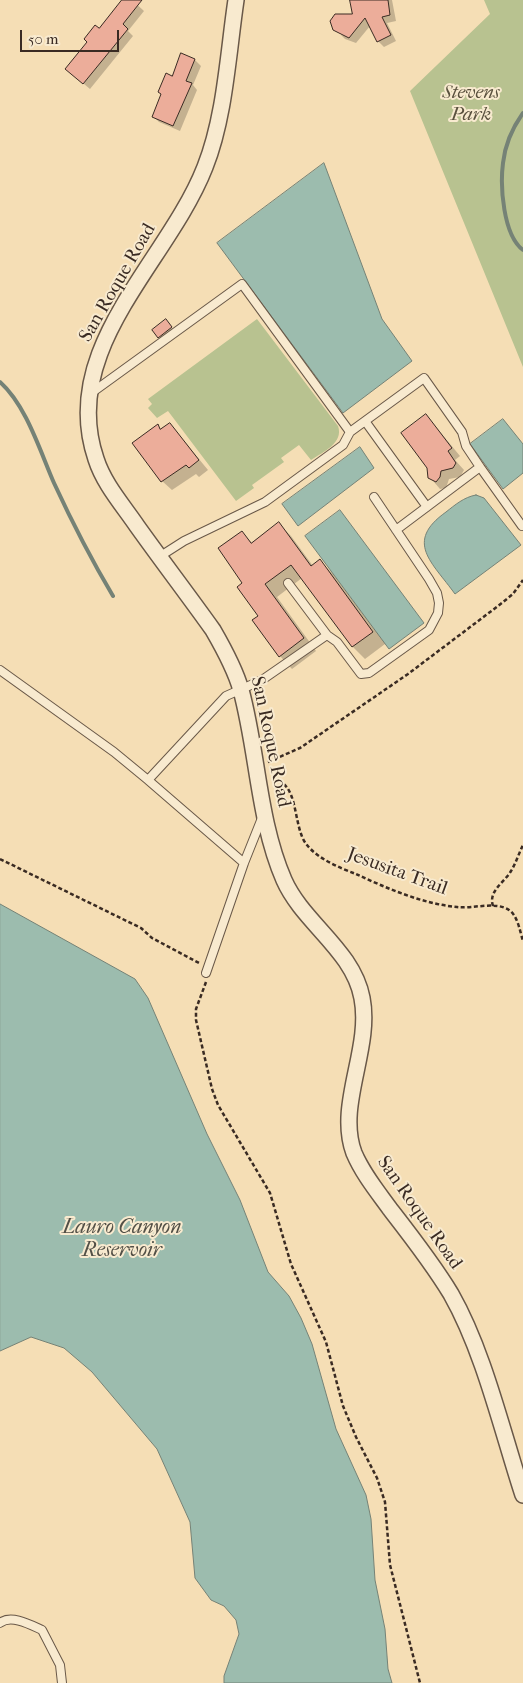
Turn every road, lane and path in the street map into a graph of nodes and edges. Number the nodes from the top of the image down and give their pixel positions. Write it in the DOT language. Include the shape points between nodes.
graph roads {
  1 [pos="236,0"];
  2 [pos="89,395"];
  3 [pos="365,421"];
  4 [pos="350,432"];
  5 [pos="480,467"];
  6 [pos="374,497"];
  7 [pos="427,507"];
  8 [pos="522,526"];
  9 [pos="396,530"];
  10 [pos="159,557"];
  11 [pos="523,580"];
  12 [pos="288,583"];
  13 [pos="327,635"];
  14 [pos="0,670"];
  15 [pos="241,688"];
  16 [pos="257,764"];
  17 [pos="148,780"];
  18 [pos="260,782"];
  19 [pos="264,814"];
  20 [pos="523,845"];
  21 [pos="0,859"];
  22 [pos="244,863"];
  23 [pos="494,906"];
  24 [pos="523,941"];
  25 [pos="207,970"];
  26 [pos="523,1496"];
  27 [pos="0,1623"];
  28 [pos="62,1683"];
  29 [pos="420,1683"];
  1 -- 2 [label="street, San Roque Road" via="216,128 204,169 161,247 115,319 95,365"];
  2 -- 4 [label="lane" via="242,284"];
  2 -- 10 [label="street, San Roque Road" via="91,443 100,472"];
  3 -- 4 [label="lane"];
  3 -- 5 [label="lane" via="424,378 462,432 466,446"];
  3 -- 7 [label="lane"];
  4 -- 10 [label="lane" via="343,445 265,502 184,541"];
  5 -- 7 [label="lane"];
  5 -- 8 [label="lane"];
  6 -- 9 [label="lane"];
  7 -- 9 [label="lane"];
  9 -- 13 [label="lane" via="437,592 439,603 429,630 365,675"];
  10 -- 15 [label="street, San Roque Road" via="213,630"];
  11 -- 16 [label="path" via="498,606 370,700 290,754"];
  12 -- 13 [label="lane"];
  13 -- 15 [label="lane" via="262,680"];
  14 -- 17 [label="lane"];
  15 -- 16 [label="street, San Roque Road"];
  15 -- 17 [label="lane" via="226,696"];
  16 -- 18 [label="street, San Roque Road"];
  17 -- 22 [label="lane"];
  18 -- 19 [label="street, San Roque Road"];
  18 -- 23 [label="path, Jesusita Trail" via="274,780 284,784 292,795 296,819 307,846 339,867 430,901 456,907"];
  19 -- 22 [label="lane"];
  19 -- 26 [label="street, San Roque Road" via="274,854 296,902 344,959 359,985 365,1015 364,1030 348,1117 354,1153 367,1178 451,1294 480,1361"];
  20 -- 23 [label="path" via="511,872 494,892"];
  21 -- 25 [label="path" via="141,928 152,938"];
  22 -- 25 [label="lane"];
  23 -- 24 [label="path" via="511,911"];
  25 -- 29 [label="path" via="196,1020 212,1089 270,1194 292,1264 326,1342 343,1406 380,1486 385,1502 390,1565"];
  27 -- 28 [label="lane" via="16,1620 42,1630 60,1665"];
}
